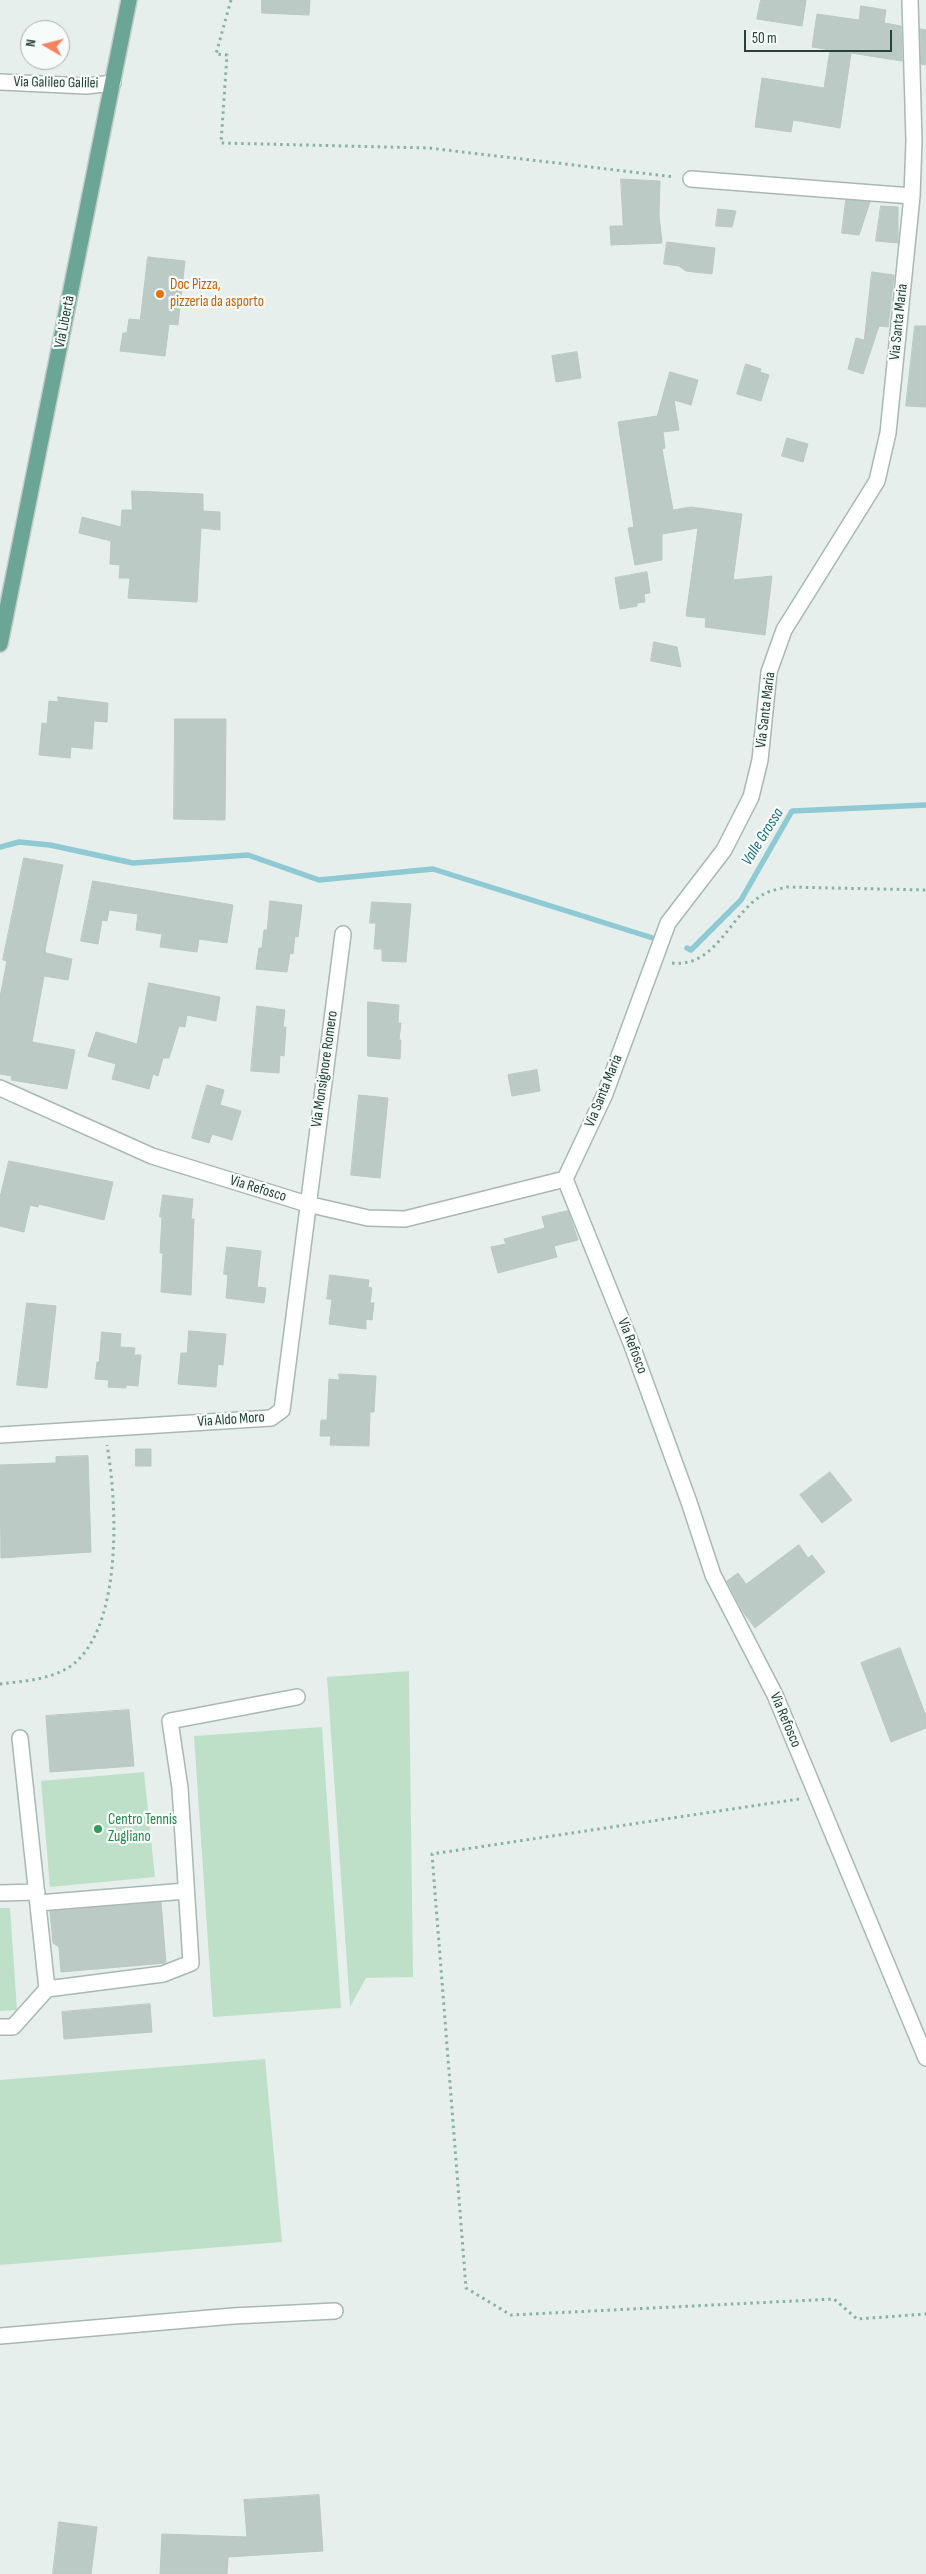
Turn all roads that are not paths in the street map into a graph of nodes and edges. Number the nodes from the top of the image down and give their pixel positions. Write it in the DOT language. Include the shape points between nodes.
graph roads {
  1 [pos="129,0"];
  2 [pos="910,0"];
  3 [pos="0,82"];
  4 [pos="113,83"];
  5 [pos="920,141"];
  6 [pos="690,179"];
  7 [pos="912,196"];
  8 [pos="0,644"];
  9 [pos="343,934"];
  10 [pos="0,1088"];
  11 [pos="565,1179"];
  12 [pos="307,1204"];
  13 [pos="0,1435"];
  14 [pos="297,1697"];
  15 [pos="20,1738"];
  16 [pos="186,1891"];
  17 [pos="0,1893"];
  18 [pos="37,1897"];
  19 [pos="47,1989"];
  20 [pos="0,2027"];
  21 [pos="926,2058"];
  22 [pos="335,2311"];
  23 [pos="0,2336"];
  1 -- 4 [label="main road, Via Libertà"];
  2 -- 5 [label="street, Via Santa Maria"];
  3 -- 4 [label="street, Via Galileo Galilei" via="86,86"];
  4 -- 8 [label="main road, Via Libertà"];
  5 -- 7 [label="street, Via Santa Maria"];
  6 -- 7 [label="street"];
  7 -- 11 [label="street, Via Santa Maria" via="888,434 877,481 791,614 769,672 760,760 751,796 724,850 668,924 605,1094"];
  9 -- 12 [label="street, Via Monsignore Romero"];
  10 -- 12 [label="street, Via Refosco" via="152,1156"];
  11 -- 12 [label="street, Via Refosco" via="404,1219 368,1218"];
  11 -- 21 [label="street, Via Refosco" via="631,1343 690,1502 713,1575 775,1695"];
  12 -- 13 [label="street, Via Aldo Moro" via="282,1410 271,1418"];
  14 -- 16 [label="street" via="170,1722 180,1788"];
  15 -- 18 [label="street"];
  16 -- 18 [label="street"];
  16 -- 19 [label="street" via="190,1963 163,1974"];
  17 -- 18 [label="street"];
  18 -- 19 [label="street"];
  19 -- 20 [label="street" via="13,2027"];
  22 -- 23 [label="street" via="233,2316"];
}
